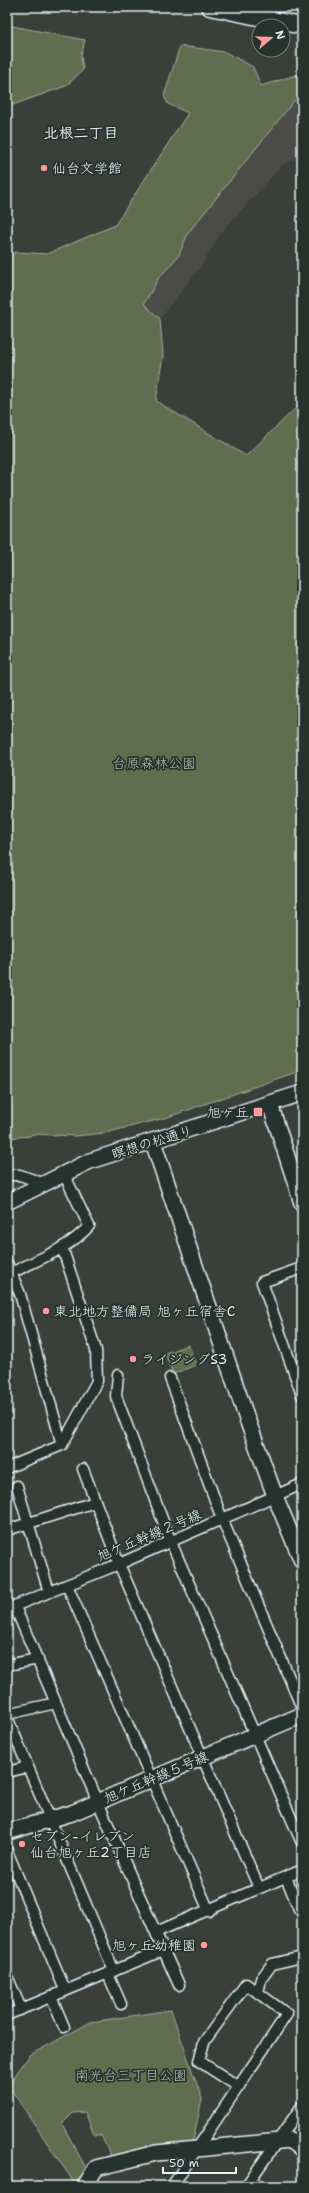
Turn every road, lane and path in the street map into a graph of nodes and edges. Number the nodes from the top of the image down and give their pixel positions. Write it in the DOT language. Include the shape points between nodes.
graph roads {
  1 [pos="210,7"];
  2 [pos="302,26"];
  3 [pos="302,1093"];
  4 [pos="270,1104"];
  5 [pos="154,1142"];
  6 [pos="64,1174"];
  7 [pos="7,1175"];
  8 [pos="42,1184"];
  9 [pos="7,1202"];
  10 [pos="302,1203"];
  11 [pos="62,1247"];
  12 [pos="7,1263"];
  13 [pos="302,1268"];
  14 [pos="9,1274"];
  15 [pos="118,1375"];
  16 [pos="170,1378"];
  17 [pos="302,1395"];
  18 [pos="62,1445"];
  19 [pos="7,1468"];
  20 [pos="83,1469"];
  21 [pos="302,1484"];
  22 [pos="17,1486"];
  23 [pos="275,1496"];
  24 [pos="95,1502"];
  25 [pos="222,1520"];
  26 [pos="29,1526"];
  27 [pos="7,1530"];
  28 [pos="170,1540"];
  29 [pos="302,1561"];
  30 [pos="119,1564"];
  31 [pos="67,1585"];
  32 [pos="49,1592"];
  33 [pos="11,1608"];
  34 [pos="38,1659"];
  35 [pos="7,1665"];
  36 [pos="56,1703"];
  37 [pos="302,1708"];
  38 [pos="302,1715"];
  39 [pos="7,1716"];
  40 [pos="254,1735"];
  41 [pos="202,1757"];
  42 [pos="28,1767"];
  43 [pos="7,1772"];
  44 [pos="150,1780"];
  45 [pos="98,1802"];
  46 [pos="50,1821"];
  47 [pos="7,1832"];
  48 [pos="302,1843"];
  49 [pos="7,1851"];
  50 [pos="302,1870"];
  51 [pos="286,1877"];
  52 [pos="259,1888"];
  53 [pos="302,1907"];
  54 [pos="208,1911"];
  55 [pos="156,1932"];
  56 [pos="164,1950"];
  57 [pos="302,1957"];
  58 [pos="111,1972"];
  59 [pos="7,1976"];
  60 [pos="179,1986"];
  61 [pos="65,1990"];
  62 [pos="258,1993"];
  63 [pos="51,1996"];
  64 [pos="121,2004"];
  65 [pos="21,2009"];
  66 [pos="7,2016"];
  67 [pos="64,2026"];
  68 [pos="239,2087"];
  69 [pos="302,2106"];
  70 [pos="277,2140"];
  71 [pos="302,2149"];
  72 [pos="196,2150"];
  73 [pos="85,2186"];
  74 [pos="172,2186"];
  75 [pos="246,2186"];
  1 -- 2 [label="main road"];
  3 -- 4 [label="street, 瞑想の松通り"];
  4 -- 5 [label="street, 瞑想の松通り"];
  4 -- 10 [label="street"];
  5 -- 6 [label="street, 瞑想の松通り" via="94,1160"];
  5 -- 23 [label="street" via="194,1266"];
  6 -- 8 [label="street, 瞑想の松通り"];
  6 -- 11 [label="street" via="89,1226"];
  7 -- 8 [label="street" via="20,1175"];
  8 -- 9 [label="street, 瞑想の松通り"];
  11 -- 14 [label="street"];
  11 -- 18 [label="street" via="96,1350 98,1369 97,1381"];
  12 -- 14 [label="street"];
  13 -- 17 [label="street" via="262,1282"];
  14 -- 18 [label="street" via="20,1294"];
  15 -- 28 [label="street" via="116,1396"];
  16 -- 25 [label="street"];
  18 -- 19 [label="street"];
  20 -- 24 [label="street"];
  21 -- 23 [label="street, 旭ケ丘幹線２号線"];
  22 -- 26 [label="street"];
  23 -- 25 [label="street, 旭ケ丘幹線２号線"];
  23 -- 29 [label="street"];
  24 -- 26 [label="street"];
  24 -- 30 [label="street"];
  25 -- 28 [label="street, 旭ケ丘幹線２号線"];
  25 -- 37 [label="street"];
  26 -- 27 [label="street"];
  26 -- 32 [label="street"];
  28 -- 30 [label="street, 旭ケ丘幹線２号線"];
  28 -- 40 [label="street"];
  30 -- 31 [label="street, 旭ケ丘幹線２号線"];
  30 -- 41 [label="street"];
  31 -- 32 [label="street, 旭ケ丘幹線２号線"];
  31 -- 44 [label="street"];
  32 -- 33 [label="street, 旭ケ丘幹線２号線"];
  33 -- 34 [label="street"];
  34 -- 35 [label="street"];
  34 -- 36 [label="street"];
  36 -- 39 [label="street"];
  36 -- 45 [label="street"];
  38 -- 40 [label="street, 旭ケ丘幹線５号線"];
  39 -- 42 [label="street"];
  40 -- 41 [label="street, 旭ケ丘幹線５号線"];
  40 -- 48 [label="street"];
  41 -- 44 [label="street, 旭ケ丘幹線５号線"];
  41 -- 52 [label="street"];
  42 -- 43 [label="street"];
  42 -- 46 [label="street"];
  44 -- 45 [label="street, 旭ケ丘幹線５号線"];
  44 -- 54 [label="street"];
  45 -- 46 [label="street, 旭ケ丘幹線５号線"];
  45 -- 55 [label="street"];
  46 -- 47 [label="street, 旭ケ丘幹線５号線"];
  46 -- 58 [label="street"];
  49 -- 61 [label="street"];
  50 -- 51 [label="street"];
  51 -- 52 [label="street"];
  51 -- 53 [label="street" via="299,1909"];
  52 -- 54 [label="street"];
  54 -- 55 [label="street"];
  55 -- 56 [label="street"];
  56 -- 58 [label="street"];
  56 -- 60 [label="street"];
  57 -- 62 [label="street" via="272,1964 261,1978"];
  58 -- 61 [label="street"];
  58 -- 64 [label="street"];
  59 -- 65 [label="street"];
  61 -- 63 [label="street"];
  62 -- 68 [label="street" via="287,2014"];
  62 -- 68 [label="street" via="246,1984 204,2042 199,2061"];
  63 -- 65 [label="street"];
  63 -- 67 [label="street"];
  65 -- 66 [label="street"];
  68 -- 72 [label="street"];
  69 -- 70 [label="street"];
  70 -- 71 [label="street" via="290,2140"];
  70 -- 72 [label="street"];
  70 -- 75 [label="street"];
  72 -- 73 [label="street" via="156,2153 96,2168"];
  72 -- 74 [label="street"];
}
